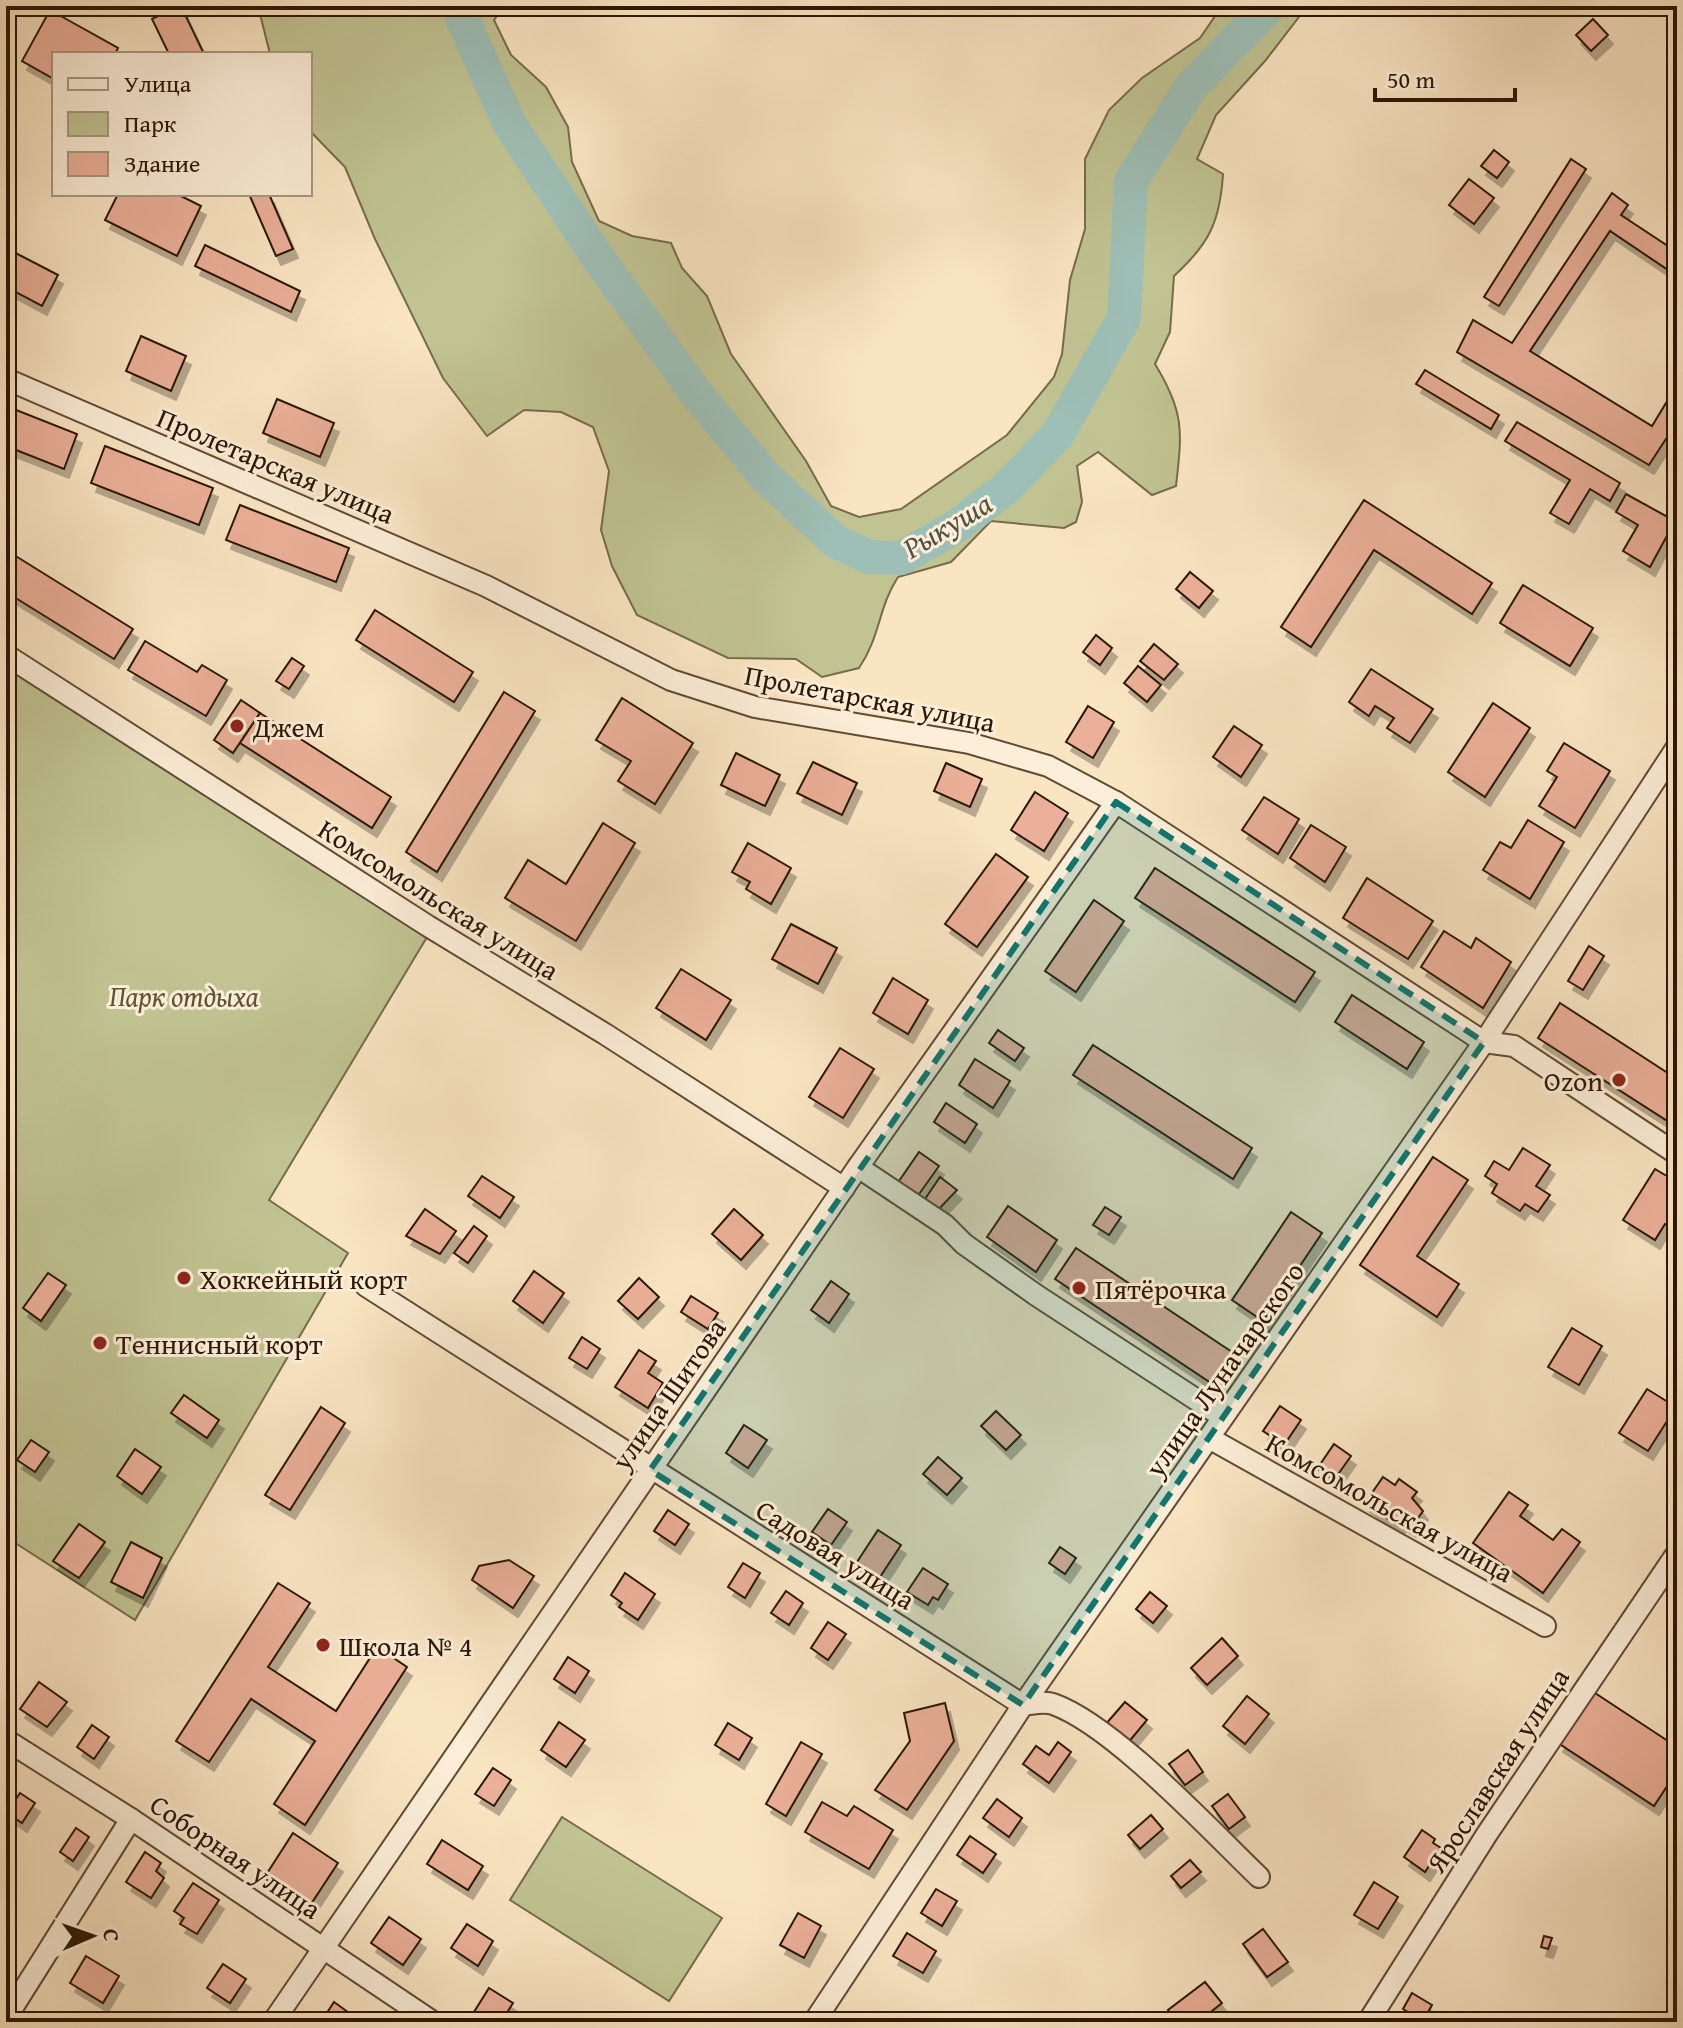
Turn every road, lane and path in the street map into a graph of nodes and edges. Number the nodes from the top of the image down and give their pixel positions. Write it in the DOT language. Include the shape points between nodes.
graph roads {
  1 [pos="6,379"];
  2 [pos="6,655"];
  3 [pos="1677,747"];
  4 [pos="1116,802"];
  5 [pos="1484,1042"];
  6 [pos="1677,1154"];
  7 [pos="858,1167"];
  8 [pos="844,1188"];
  9 [pos="366,1286"];
  10 [pos="1223,1417"];
  11 [pos="1209,1438"];
  12 [pos="650,1470"];
  13 [pos="1677,1553"];
  14 [pos="1545,1626"];
  15 [pos="1023,1705"];
  16 [pos="6,1740"];
  17 [pos="131,1819"];
  18 [pos="1259,1877"];
  19 [pos="323,1948"];
  20 [pos="6,2018"];
  21 [pos="273,2022"];
  22 [pos="433,2022"];
  23 [pos="814,2022"];
  24 [pos="1368,2022"];
  1 -- 4 [label="street, Пролетарская улица" via="486,586 671,680 755,707 969,743 1048,766"];
  2 -- 8 [label="street, Комсомольская улица"];
  3 -- 5 [label="street, улица Луначарского"];
  4 -- 5 [label="street, Пролетарская улица"];
  4 -- 7 [label="street, улица Шитова"];
  5 -- 6 [label="street, Пролетарская улица" via="1514,1046"];
  5 -- 10 [label="street, улица Луначарского"];
  7 -- 8 [label="street, улица Шитова"];
  7 -- 10 [label="street" via="1036,1295"];
  8 -- 12 [label="street, улица Шитова"];
  9 -- 12 [label="street, Садовая улица"];
  10 -- 11 [label="street, улица Луначарского"];
  11 -- 14 [label="street, Комсомольская улица"];
  11 -- 15 [label="street, улица Луначарского"];
  12 -- 15 [label="street, Садовая улица"];
  12 -- 19 [label="street, улица Шитова"];
  13 -- 24 [label="street, Ярославская улица" via="1487,1834"];
  15 -- 18 [label="street, Садовая улица" via="1050,1703 1085,1723 1122,1750"];
  15 -- 23 [label="street, улица Луначарского"];
  16 -- 17 [label="street, Соборная улица"];
  17 -- 19 [label="street, Соборная улица"];
  17 -- 20 [label="street"];
  19 -- 21 [label="street, улица Шитова"];
  19 -- 22 [label="street, Соборная улица"];
}
